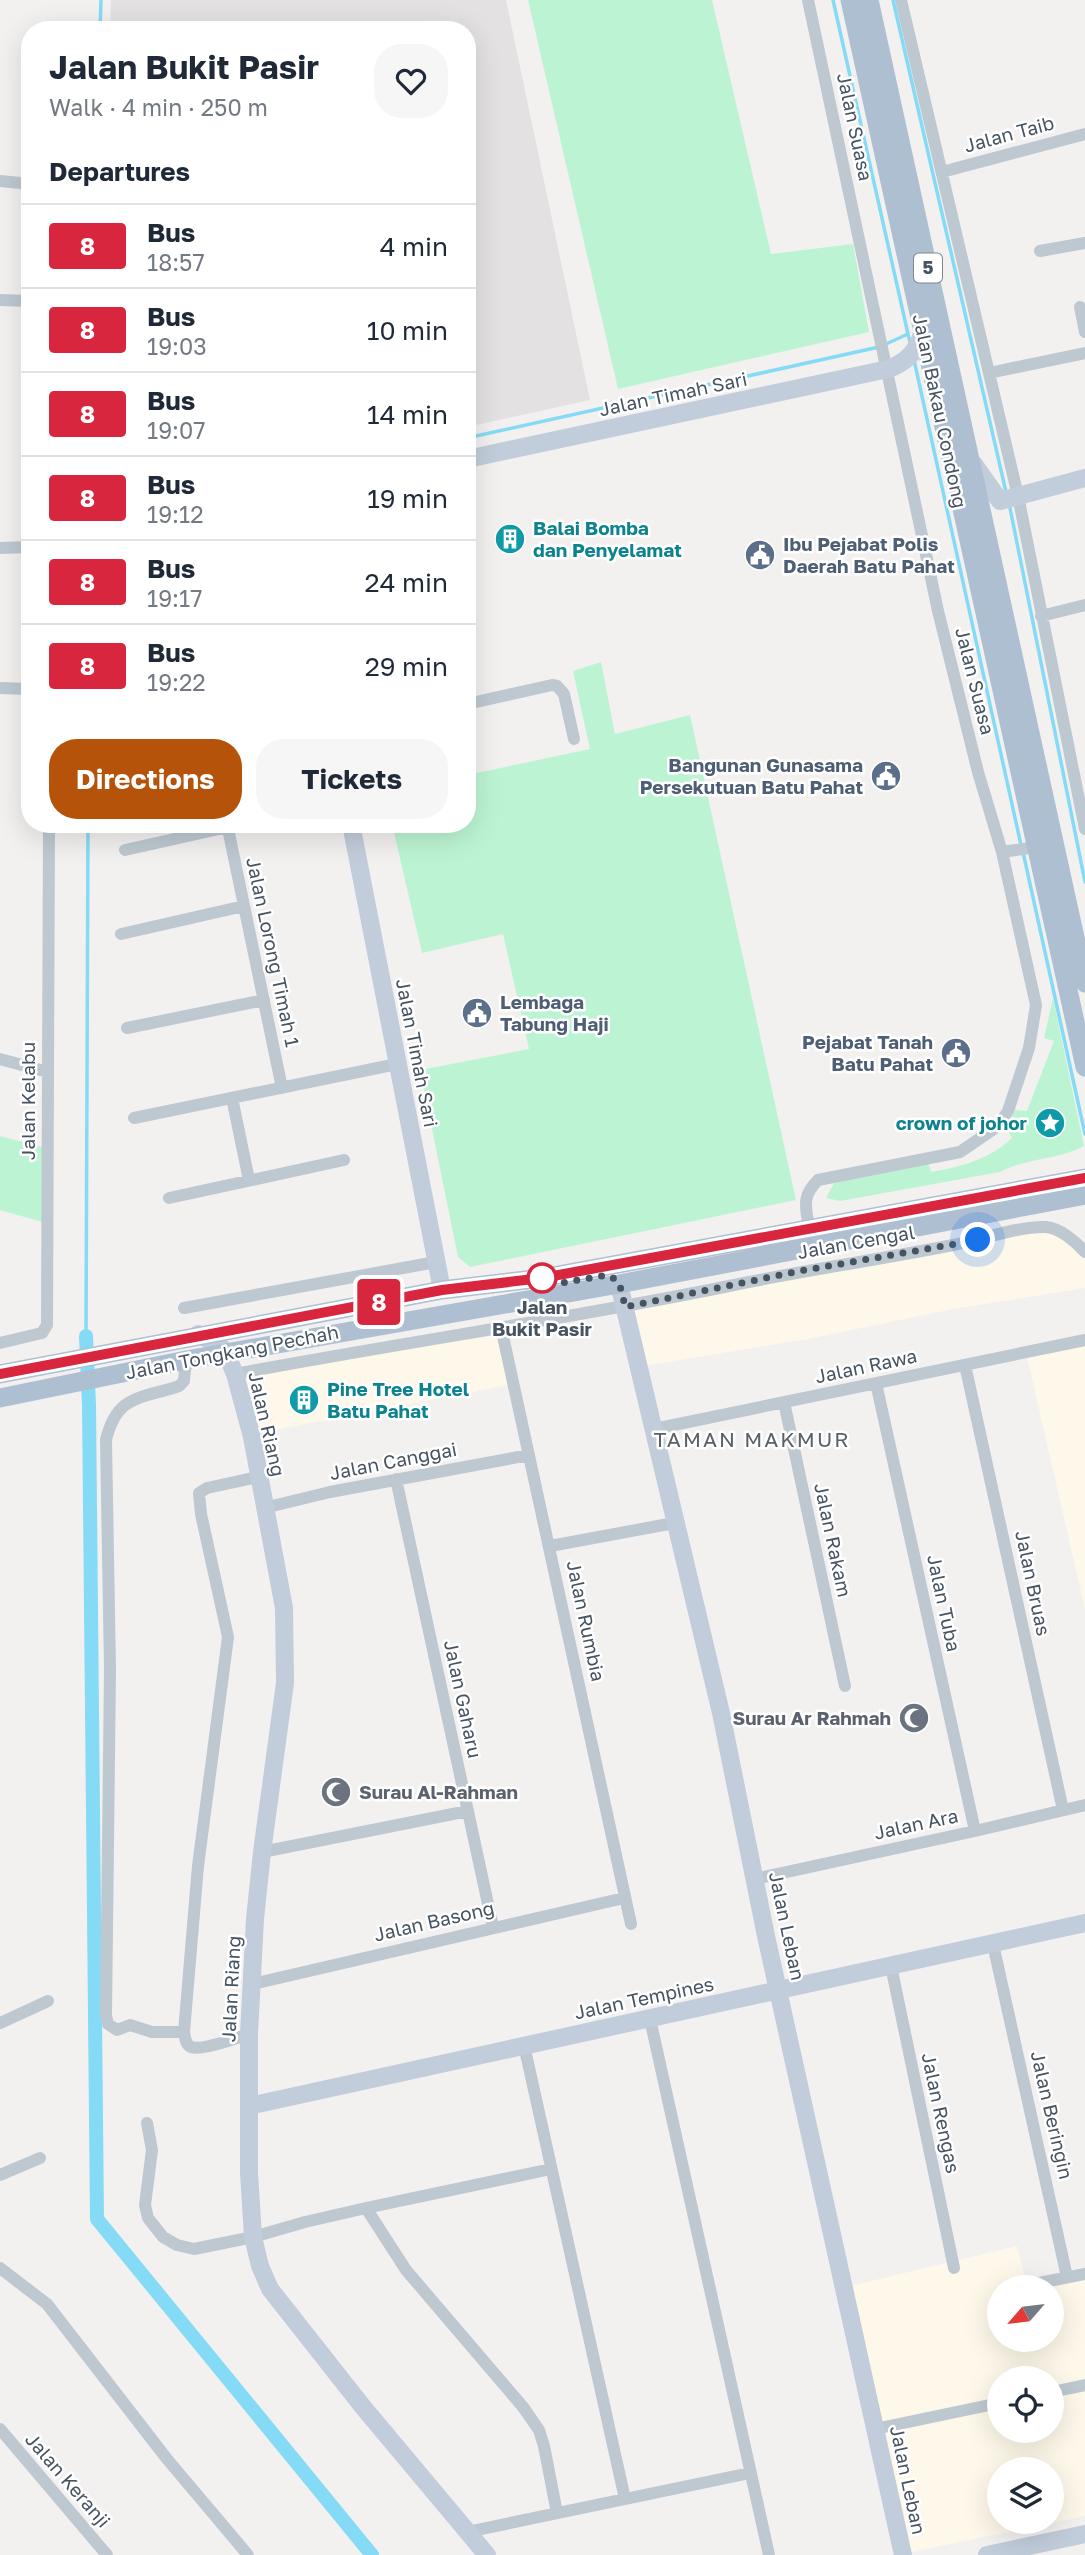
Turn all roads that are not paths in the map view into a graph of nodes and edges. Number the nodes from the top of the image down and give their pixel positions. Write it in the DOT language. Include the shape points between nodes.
graph roads {
  1 [pos="808,0"];
  2 [pos="850,0"];
  3 [pos="869,0"];
  4 [pos="901,0"];
  5 [pos="1085,134"];
  6 [pos="942,172"];
  7 [pos="0,181"];
  8 [pos="21,183"];
  9 [pos="1085,243"];
  10 [pos="1040,251"];
  11 [pos="0,300"];
  12 [pos="21,301"];
  13 [pos="1080,307"];
  14 [pos="1085,332"];
  15 [pos="921,341"];
  16 [pos="1085,353"];
  17 [pos="891,362"];
  18 [pos="989,373"];
  19 [pos="476,457"];
  20 [pos="971,460"];
  21 [pos="1085,478"];
  22 [pos="1009,499"];
  23 [pos="988,537"];
  24 [pos="21,547"];
  25 [pos="0,548"];
  26 [pos="1085,606"];
  27 [pos="1041,616"];
  28 [pos="0,688"];
  29 [pos="21,689"];
  30 [pos="476,702"];
  31 [pos="574,739"];
  32 [pos="1085,829"];
  33 [pos="49,833"];
  34 [pos="195,833"];
  35 [pos="230,833"];
  36 [pos="353,833"];
  37 [pos="125,850"];
  38 [pos="1019,850"];
  39 [pos="244,906"];
  40 [pos="121,934"];
  41 [pos="1085,983"];
  42 [pos="264,1000"];
  43 [pos="127,1028"];
  44 [pos="0,1059"];
  45 [pos="397,1063"];
  46 [pos="1085,1068"];
  47 [pos="48,1072"];
  48 [pos="282,1088"];
  49 [pos="232,1098"];
  50 [pos="134,1118"];
  51 [pos="344,1160"];
  52 [pos="1085,1164"];
  53 [pos="1085,1178"];
  54 [pos="249,1180"];
  55 [pos="1085,1195"];
  56 [pos="991,1196"];
  57 [pos="169,1198"];
  58 [pos="809,1228"];
  59 [pos="1085,1252"];
  60 [pos="436,1262"];
  61 [pos="535,1279"];
  62 [pos="619,1284"];
  63 [pos="442,1290"];
  64 [pos="500,1303"];
  65 [pos="625,1307"];
  66 [pos="184,1308"];
  67 [pos="388,1323"];
  68 [pos="501,1327"];
  69 [pos="198,1335"];
  70 [pos="1085,1340"];
  71 [pos="0,1343"];
  72 [pos="226,1353"];
  73 [pos="186,1360"];
  74 [pos="965,1365"];
  75 [pos="0,1374"];
  76 [pos="235,1374"];
  77 [pos="876,1383"];
  78 [pos="0,1398"];
  79 [pos="784,1402"];
  80 [pos="654,1429"];
  81 [pos="529,1455"];
  82 [pos="258,1477"];
  83 [pos="396,1479"];
  84 [pos="264,1508"];
  85 [pos="674,1523"];
  86 [pos="550,1546"];
  87 [pos="845,1686"];
  88 [pos="1085,1805"];
  89 [pos="1063,1810"];
  90 [pos="468,1811"];
  91 [pos="975,1831"];
  92 [pos="262,1852"];
  93 [pos="755,1879"];
  94 [pos="624,1898"];
  95 [pos="1085,1923"];
  96 [pos="631,1924"];
  97 [pos="493,1927"];
  98 [pos="993,1944"];
  99 [pos="891,1966"];
  100 [pos="253,1984"];
  101 [pos="779,1991"];
  102 [pos="48,2001"];
  103 [pos="650,2019"];
  104 [pos="0,2023"];
  105 [pos="184,2032"];
  106 [pos="249,2034"];
  107 [pos="524,2045"];
  108 [pos="249,2106"];
  109 [pos="147,2123"];
  110 [pos="40,2158"];
  111 [pos="551,2169"];
  112 [pos="0,2175"];
  113 [pos="366,2208"];
  114 [pos="253,2237"];
  115 [pos="0,2268"];
  116 [pos="954,2268"];
  117 [pos="1085,2274"];
  118 [pos="1067,2277"];
  119 [pos="1064,2278"];
  120 [pos="1085,2385"];
  121 [pos="1064,2389"];
  122 [pos="987,2406"];
  123 [pos="0,2429"];
  124 [pos="875,2429"];
  125 [pos="750,2473"];
  126 [pos="625,2499"];
  127 [pos="557,2513"];
  128 [pos="467,2532"];
  129 [pos="1085,2534"];
  130 [pos="106,2555"];
  131 [pos="247,2555"];
  132 [pos="487,2555"];
  133 [pos="769,2555"];
  134 [pos="903,2555"];
  135 [pos="987,2555"];
  1 -- 17 [label="street, Jalan Suasa" via="879,327"];
  2 -- 15 [label="main road, Jalan Bakau Condong / 5"];
  3 -- 20 [label="main road, Jalan Bakau Condong / 5"];
  4 -- 6 [label="street"];
  5 -- 6 [label="street, Jalan Taib"];
  6 -- 18 [label="street"];
  7 -- 8 [label="street"];
  9 -- 10 [label="street"];
  11 -- 12 [label="street"];
  13 -- 14 [label="street"];
  15 -- 17 [label="street"];
  15 -- 38 [label="main road, Jalan Bakau Condong / 5"];
  16 -- 18 [label="street"];
  17 -- 19 [label="street, Jalan Timah Sari"];
  17 -- 38 [label="street, Jalan Suasa" via="941,625 978,772"];
  18 -- 22 [label="street"];
  20 -- 22 [label="street"];
  20 -- 23 [label="main road, Jalan Bakau Condong / 5"];
  21 -- 22 [label="street"];
  22 -- 23 [label="street"];
  22 -- 27 [label="street"];
  23 -- 41 [label="main road, Jalan Bakau Condong / 5"];
  24 -- 25 [label="street"];
  26 -- 27 [label="street"];
  27 -- 32 [label="street"];
  28 -- 29 [label="street"];
  30 -- 31 [label="street" via="557,686 564,694"];
  33 -- 47 [label="street, Jalan Kelabu"];
  34 -- 37 [label="street"];
  35 -- 39 [label="street, Jalan Lorong Timah 1"];
  36 -- 45 [label="street, Jalan Timah Sari"];
  38 -- 46 [label="main road, Jalan Bakau Condong / 5"];
  38 -- 58 [label="street, Jalan Suasa" via="1036,1005 1029,1048 1008,1111 998,1126 960,1152 818,1180 806,1200"];
  39 -- 40 [label="street"];
  39 -- 42 [label="street, Jalan Lorong Timah 1"];
  42 -- 43 [label="street"];
  42 -- 48 [label="street, Jalan Lorong Timah 1"];
  44 -- 47 [label="street"];
  45 -- 48 [label="street"];
  45 -- 60 [label="street, Jalan Timah Sari"];
  47 -- 71 [label="street, Jalan Kelabu" via="47,1325 42,1333"];
  48 -- 49 [label="street"];
  49 -- 50 [label="street"];
  49 -- 54 [label="street"];
  51 -- 54 [label="street"];
  52 -- 56 [label="main road" via="1018,1183"];
  53 -- 56 [label="main road, Jalan Tongkang Pechah"];
  54 -- 57 [label="street"];
  55 -- 62 [label="main road, Jalan Tongkang Pechah"];
  56 -- 58 [label="main road, Jalan Tongkang Pechah"];
  58 -- 61 [label="main road, Jalan Tongkang Pechah"];
  59 -- 65 [label="street, Jalan Cengal" via="1048,1227 1027,1229"];
  60 -- 63 [label="street, Jalan Timah Sari"];
  60 -- 66 [label="street"];
  61 -- 62 [label="main road" via="550,1285 607,1275"];
  61 -- 63 [label="main road, Jalan Tongkang Pechah"];
  62 -- 64 [label="main road, Jalan Tongkang Pechah"];
  62 -- 65 [label="street, Jalan Leban"];
  63 -- 64 [label="main road" via="452,1299 483,1296"];
  63 -- 67 [label="main road" via="434,1301 406,1310"];
  63 -- 69 [label="main road, Jalan Tongkang Pechah"];
  64 -- 67 [label="main road, Jalan Tongkang Pechah"];
  65 -- 68 [label="street, Jalan Cengal"];
  65 -- 80 [label="street, Jalan Leban"];
  67 -- 72 [label="main road, Jalan Tongkang Pechah"];
  68 -- 76 [label="street, Jalan Cengal"];
  68 -- 81 [label="street, Jalan Rumbia"];
  69 -- 72 [label="street"];
  69 -- 75 [label="main road, Jalan Tongkang Pechah"];
  70 -- 74 [label="street, Jalan Rawa"];
  72 -- 73 [label="main road, Jalan Tongkang Pechah"];
  72 -- 76 [label="street, Jalan Riang"];
  73 -- 78 [label="main road, Jalan Tongkang Pechah"];
  73 -- 105 [label="street" via="184,1381 121,1407 106,1440 110,1669 106,2016 117,2030 130,2025 152,2032"];
  74 -- 77 [label="street, Jalan Rawa"];
  74 -- 89 [label="street, Jalan Bruas"];
  76 -- 82 [label="street, Jalan Riang"];
  77 -- 79 [label="street, Jalan Rawa"];
  77 -- 91 [label="street, Jalan Tuba"];
  79 -- 80 [label="street, Jalan Rawa"];
  79 -- 87 [label="street, Jalan Rakam"];
  80 -- 85 [label="street, Jalan Leban"];
  81 -- 83 [label="street, Jalan Canggai"];
  81 -- 86 [label="street, Jalan Rumbia"];
  82 -- 84 [label="street, Jalan Riang"];
  82 -- 105 [label="street" via="199,1493 228,1637 198,1866"];
  83 -- 84 [label="street, Jalan Canggai"];
  83 -- 90 [label="street, Jalan Gaharu"];
  84 -- 92 [label="street, Jalan Riang" via="284,1608 285,1684"];
  85 -- 86 [label="street"];
  85 -- 93 [label="street, Jalan Leban" via="721,1713"];
  86 -- 94 [label="street, Jalan Rumbia"];
  88 -- 89 [label="street, Jalan Ara"];
  89 -- 91 [label="street, Jalan Ara"];
  90 -- 92 [label="street"];
  90 -- 97 [label="street, Jalan Gaharu"];
  91 -- 93 [label="street, Jalan Ara"];
  92 -- 100 [label="street, Jalan Riang"];
  93 -- 101 [label="street, Jalan Leban"];
  94 -- 96 [label="street, Jalan Rumbia"];
  94 -- 97 [label="street, Jalan Basong"];
  95 -- 98 [label="street, Jalan Tempines"];
  97 -- 100 [label="street, Jalan Basong"];
  98 -- 99 [label="street, Jalan Tempines"];
  98 -- 118 [label="street, Jalan Beringin"];
  99 -- 101 [label="street, Jalan Tempines"];
  99 -- 116 [label="street, Jalan Rengas"];
  100 -- 106 [label="street, Jalan Riang"];
  101 -- 103 [label="street, Jalan Tempines"];
  101 -- 124 [label="street, Jalan Leban"];
  102 -- 104 [label="street"];
  103 -- 107 [label="street, Jalan Tempines"];
  103 -- 125 [label="street"];
  105 -- 106 [label="street" via="192,2047"];
  106 -- 108 [label="street, Jalan Riang"];
  107 -- 108 [label="street, Jalan Tempines"];
  107 -- 111 [label="street"];
  108 -- 114 [label="street, Jalan Riang"];
  109 -- 114 [label="street" via="152,2150 145,2205 153,2227 177,2245 194,2249"];
  110 -- 112 [label="street"];
  111 -- 113 [label="street"];
  111 -- 126 [label="street"];
  113 -- 114 [label="street"];
  113 -- 127 [label="street" via="406,2270 539,2430"];
  114 -- 128 [label="street, Jalan Riang" via="270,2289"];
  115 -- 131 [label="street" via="47,2304"];
  117 -- 118 [label="street"];
  118 -- 119 [label="street"];
  120 -- 121 [label="street"];
  122 -- 124 [label="street"];
  123 -- 130 [label="street, Jalan Keranji"];
  124 -- 134 [label="street, Jalan Leban"];
  125 -- 126 [label="street"];
  125 -- 133 [label="street"];
  126 -- 127 [label="street"];
  127 -- 128 [label="street"];
  128 -- 132 [label="street, Jalan Riang"];
  129 -- 135 [label="street"];
}
